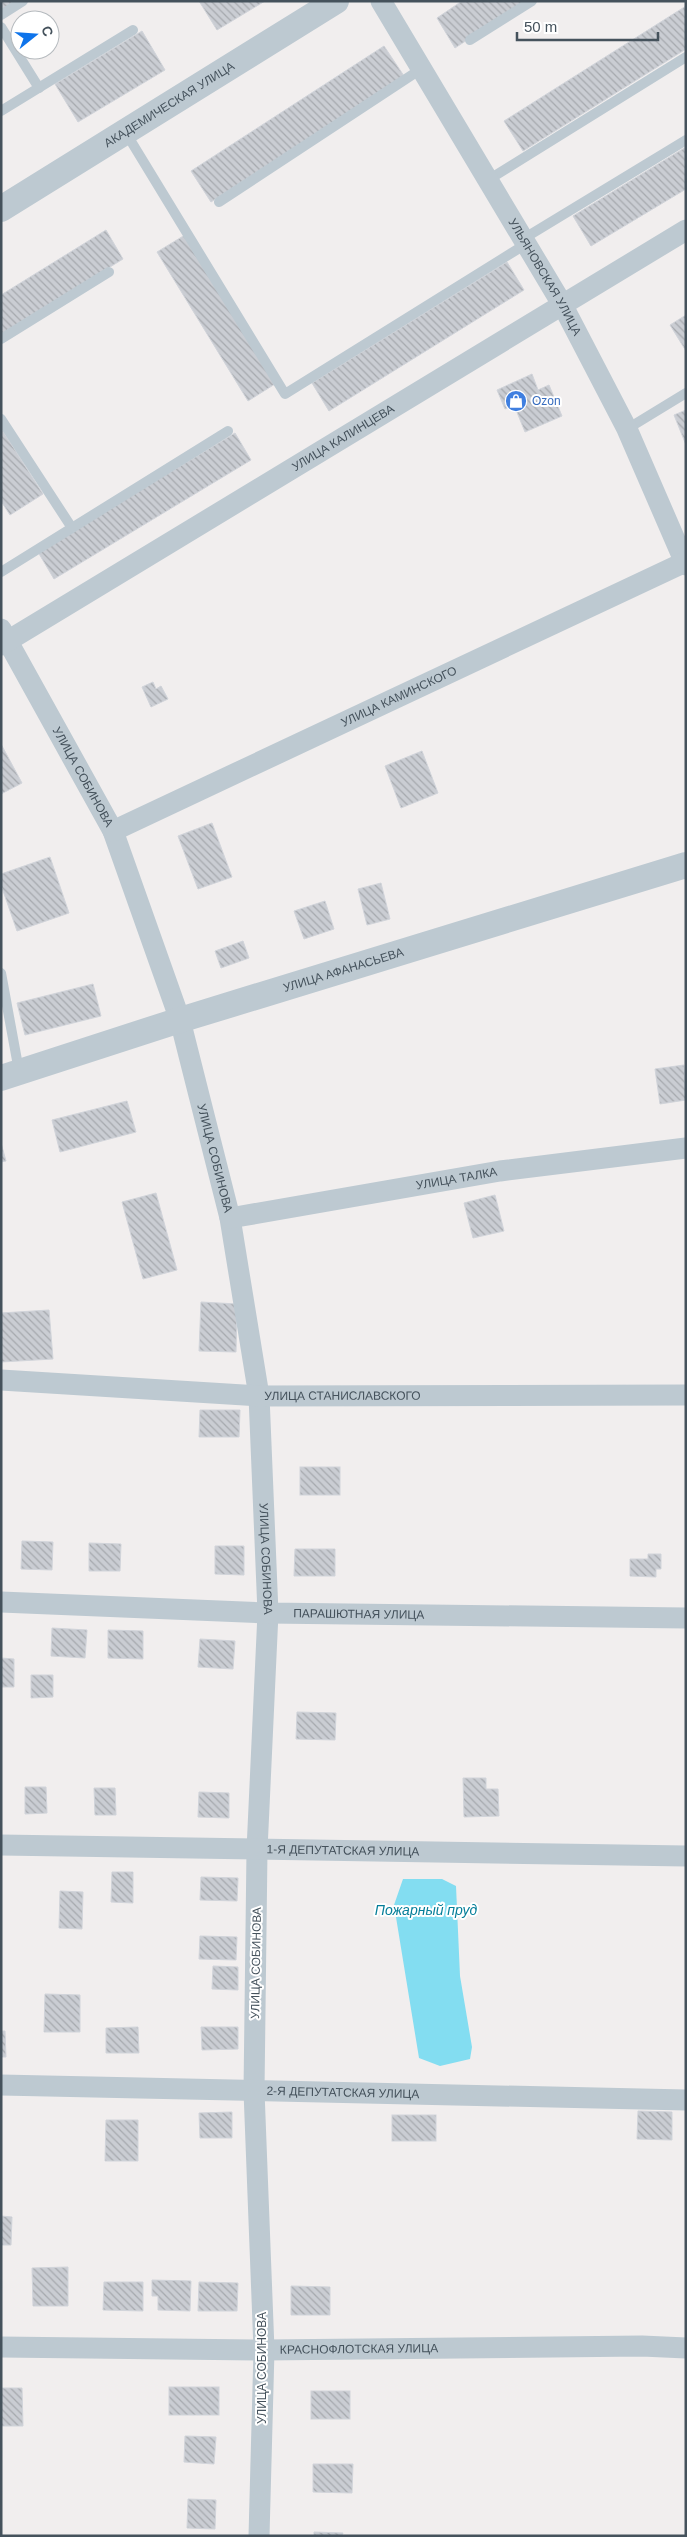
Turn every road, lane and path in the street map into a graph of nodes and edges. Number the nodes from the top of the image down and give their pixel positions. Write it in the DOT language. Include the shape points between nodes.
graph roads {
  1 [pos="23,1"];
  2 [pos="336,1"];
  3 [pos="381,1"];
  4 [pos="532,1"];
  5 [pos="1,15"];
  6 [pos="1,27"];
  7 [pos="133,30"];
  8 [pos="470,40"];
  9 [pos="686,57"];
  10 [pos="421,68"];
  11 [pos="39,88"];
  12 [pos="1,111"];
  13 [pos="125,132"];
  14 [pos="686,140"];
  15 [pos="488,180"];
  16 [pos="219,202"];
  17 [pos="1,209"];
  18 [pos="686,230"];
  19 [pos="525,241"];
  20 [pos="109,272"];
  21 [pos="562,304"];
  22 [pos="1,338"];
  23 [pos="686,393"];
  24 [pos="1,419"];
  25 [pos="627,429"];
  26 [pos="228,431"];
  27 [pos="72,528"];
  28 [pos="685,563"];
  29 [pos="1,572"];
  30 [pos="4,638"];
  31 [pos="113,831"];
  32 [pos="686,865"];
  33 [pos="1,973"];
  34 [pos="180,1020"];
  35 [pos="10,1075"];
  36 [pos="686,1148"];
  37 [pos="230,1218"];
  38 [pos="1,1380"];
  39 [pos="686,1395"];
  40 [pos="259,1396"];
  41 [pos="1,1602"];
  42 [pos="268,1613"];
  43 [pos="686,1618"];
  44 [pos="1,1845"];
  45 [pos="257,1850"];
  46 [pos="686,1856"];
  47 [pos="1,2085"];
  48 [pos="254,2091"];
  49 [pos="686,2100"];
  50 [pos="1,2347"];
  51 [pos="686,2348"];
  52 [pos="264,2350"];
  53 [pos="259,2536"];
  1 -- 5 [label="lane"];
  2 -- 13 [label="street, АКАДЕМИЧЕСКАЯ УЛИЦА"];
  3 -- 10 [label="street, УЛЬЯНОВСКАЯ УЛИЦА"];
  4 -- 8 [label="lane"];
  6 -- 11 [label="lane"];
  7 -- 11 [label="lane"];
  9 -- 15 [label="lane"];
  10 -- 15 [label="street, УЛЬЯНОВСКАЯ УЛИЦА"];
  10 -- 16 [label="lane"];
  11 -- 12 [label="lane"];
  13 -- 17 [label="street, АКАДЕМИЧЕСКАЯ УЛИЦА"];
  13 -- 19 [label="lane" via="285,394"];
  14 -- 19 [label="lane"];
  15 -- 19 [label="street, УЛЬЯНОВСКАЯ УЛИЦА"];
  18 -- 21 [label="street, УЛИЦА КАЛИНЦЕВА"];
  19 -- 21 [label="street, УЛЬЯНОВСКАЯ УЛИЦА"];
  20 -- 22 [label="lane"];
  21 -- 25 [label="street, УЛЬЯНОВСКАЯ УЛИЦА"];
  21 -- 30 [label="street, УЛИЦА КАЛИНЦЕВА"];
  23 -- 25 [label="lane"];
  24 -- 27 [label="lane"];
  25 -- 28 [label="street, УЛЬЯНОВСКАЯ УЛИЦА"];
  26 -- 27 [label="lane"];
  27 -- 29 [label="lane"];
  28 -- 31 [label="street, УЛИЦА КАМИНСКОГО"];
  30 -- 31 [label="street, УЛИЦА СОБИНОВА"];
  31 -- 34 [label="street, УЛИЦА СОБИНОВА"];
  32 -- 34 [label="street, УЛИЦА АФАНАСЬЕВА"];
  33 -- 35 [label="lane"];
  34 -- 35 [label="street, УЛИЦА АФАНАСЬЕВА"];
  34 -- 37 [label="street, УЛИЦА СОБИНОВА"];
  36 -- 37 [label="street, УЛИЦА ТАЛКА" via="500,1171"];
  37 -- 40 [label="street, УЛИЦА СОБИНОВА"];
  38 -- 40 [label="street, УЛИЦА СТАНИСЛАВСКОГО"];
  39 -- 40 [label="street, УЛИЦА СТАНИСЛАВСКОГО"];
  40 -- 42 [label="street, УЛИЦА СОБИНОВА"];
  41 -- 42 [label="street, ПАРАШЮТНАЯ УЛИЦА"];
  42 -- 43 [label="street, ПАРАШЮТНАЯ УЛИЦА"];
  42 -- 45 [label="street, УЛИЦА СОБИНОВА"];
  44 -- 45 [label="street, 1-Я ДЕПУТАТСКАЯ УЛИЦА"];
  45 -- 46 [label="street, 1-Я ДЕПУТАТСКАЯ УЛИЦА"];
  45 -- 48 [label="street, УЛИЦА СОБИНОВА"];
  47 -- 48 [label="street, 2-Я ДЕПУТАТСКАЯ УЛИЦА"];
  48 -- 49 [label="street, 2-Я ДЕПУТАТСКАЯ УЛИЦА"];
  48 -- 52 [label="street, УЛИЦА СОБИНОВА"];
  50 -- 52 [label="street, КРАСНОФЛОТСКАЯ УЛИЦА"];
  51 -- 52 [label="street, КРАСНОФЛОТСКАЯ УЛИЦА"];
  52 -- 53 [label="street, УЛИЦА СОБИНОВА"];
}
